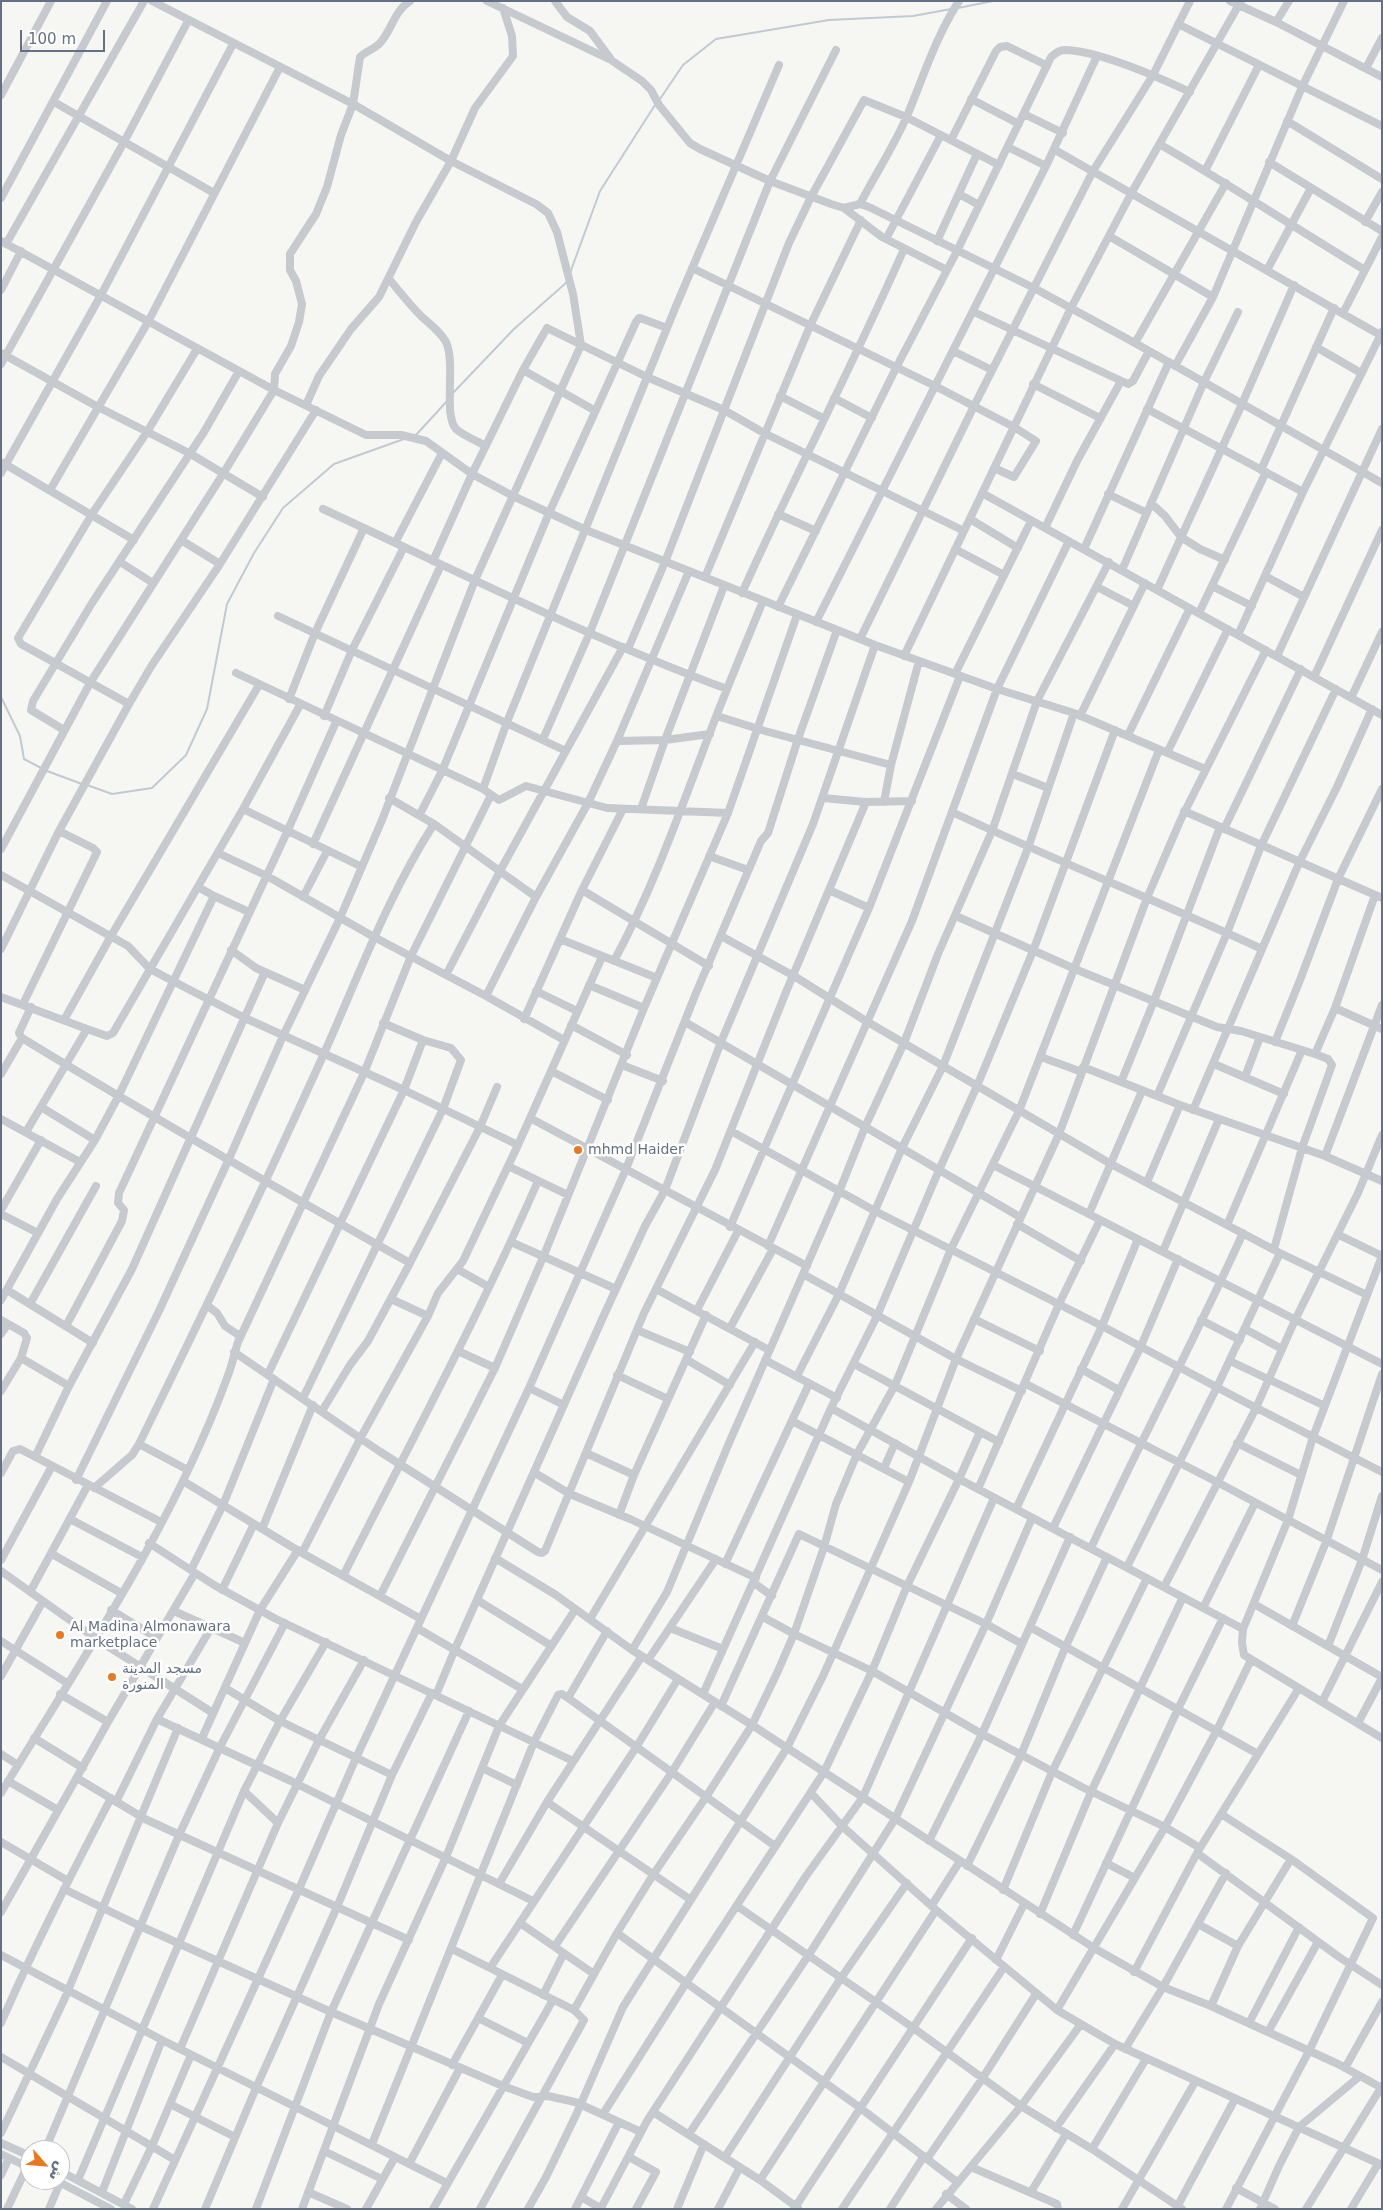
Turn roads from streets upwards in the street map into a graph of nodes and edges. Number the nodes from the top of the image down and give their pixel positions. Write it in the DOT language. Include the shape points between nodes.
graph roads {
  1 [pos="51,1"];
  2 [pos="107,1"];
  3 [pos="144,1"];
  4 [pos="410,1"];
  5 [pos="487,1"];
  6 [pos="555,1"];
  7 [pos="959,1"];
  8 [pos="1190,1"];
  9 [pos="1230,1"];
  10 [pos="1289,1"];
  11 [pos="1344,1"];
  12 [pos="154,2"];
  13 [pos="1240,4"];
  14 [pos="503,8"];
  15 [pos="188,21"];
  16 [pos="1276,22"];
  17 [pos="1178,24"];
  18 [pos="1382,38"];
  19 [pos="233,44"];
  20 [pos="1217,44"];
  21 [pos="1322,45"];
  22 [pos="836,50"];
  23 [pos="1097,56"];
  24 [pos="611,60"];
  25 [pos="779,65"];
  26 [pos="1046,65"];
  27 [pos="1259,65"];
  28 [pos="280,67"];
  29 [pos="1366,68"];
  30 [pos="1153,75"];
  31 [pos="1382,77"];
  32 [pos="1302,87"];
  33 [pos="1190,92"];
  34 [pos="1,95"];
  35 [pos="971,99"];
  36 [pos="54,102"];
  37 [pos="353,104"];
  38 [pos="1024,114"];
  39 [pos="79,116"];
  40 [pos="906,117"];
  41 [pos="1288,121"];
  42 [pos="1019,124"];
  43 [pos="1382,126"];
  44 [pos="1062,133"];
  45 [pos="941,135"];
  46 [pos="951,140"];
  47 [pos="124,142"];
  48 [pos="1160,145"];
  49 [pos="1008,147"];
  50 [pos="1054,150"];
  51 [pos="978,154"];
  52 [pos="450,161"];
  53 [pos="1269,162"];
  54 [pos="736,164"];
  55 [pos="999,165"];
  56 [pos="1046,166"];
  57 [pos="169,168"];
  58 [pos="1093,171"];
  59 [pos="1205,171"];
  60 [pos="1382,179"];
  61 [pos="770,180"];
  62 [pos="1226,183"];
  63 [pos="1311,188"];
  64 [pos="1132,192"];
  65 [pos="1382,192"];
  66 [pos="214,193"];
  67 [pos="959,194"];
  68 [pos="811,197"];
  69 [pos="1,198"];
  70 [pos="1254,200"];
  71 [pos="860,204"];
  72 [pos="979,204"];
  73 [pos="844,208"];
  74 [pos="861,220"];
  75 [pos="895,221"];
  76 [pos="1366,222"];
  77 [pos="1290,225"];
  78 [pos="1199,231"];
  79 [pos="1382,231"];
  80 [pos="1109,236"];
  81 [pos="1382,238"];
  82 [pos="886,239"];
  83 [pos="937,241"];
  84 [pos="4,243"];
  85 [pos="904,249"];
  86 [pos="21,251"];
  87 [pos="957,251"];
  88 [pos="1234,251"];
  89 [pos="692,268"];
  90 [pos="996,268"];
  91 [pos="54,270"];
  92 [pos="948,270"];
  93 [pos="1267,270"];
  94 [pos="1365,270"];
  95 [pos="1174,273"];
  96 [pos="389,279"];
  97 [pos="1294,285"];
  98 [pos="726,287"];
  99 [pos="1034,288"];
  100 [pos="1,290"];
  101 [pos="101,295"];
  102 [pos="1213,297"];
  103 [pos="766,303"];
  104 [pos="1071,308"];
  105 [pos="1334,308"];
  106 [pos="974,312"];
  107 [pos="1238,312"];
  108 [pos="1344,313"];
  109 [pos="148,322"];
  110 [pos="810,326"];
  111 [pos="667,328"];
  112 [pos="1012,330"];
  113 [pos="1381,335"];
  114 [pos="1135,343"];
  115 [pos="581,344"];
  116 [pos="1316,347"];
  117 [pos="1050,348"];
  118 [pos="197,349"];
  119 [pos="859,350"];
  120 [pos="953,351"];
  121 [pos="1149,351"];
  122 [pos="4,354"];
  123 [pos="616,362"];
  124 [pos="1,364"];
  125 [pos="1172,364"];
  126 [pos="896,368"];
  127 [pos="523,370"];
  128 [pos="992,370"];
  129 [pos="239,371"];
  130 [pos="1360,373"];
  131 [pos="647,377"];
  132 [pos="52,382"];
  133 [pos="1121,382"];
  134 [pos="1204,382"];
  135 [pos="1033,384"];
  136 [pos="935,386"];
  137 [pos="274,390"];
  138 [pos="559,390"];
  139 [pos="685,392"];
  140 [pos="780,396"];
  141 [pos="834,398"];
  142 [pos="1242,404"];
  143 [pos="306,405"];
  144 [pos="974,406"];
  145 [pos="98,407"];
  146 [pos="1147,409"];
  147 [pos="316,410"];
  148 [pos="594,410"];
  149 [pos="724,410"];
  150 [pos="824,418"];
  151 [pos="872,418"];
  152 [pos="1100,418"];
  153 [pos="1281,426"];
  154 [pos="1014,427"];
  155 [pos="1184,428"];
  156 [pos="1382,429"];
  157 [pos="147,432"];
  158 [pos="764,433"];
  159 [pos="486,446"];
  160 [pos="1222,449"];
  161 [pos="1323,450"];
  162 [pos="442,453"];
  163 [pos="807,453"];
  164 [pos="189,454"];
  165 [pos="4,463"];
  166 [pos="994,468"];
  167 [pos="1263,471"];
  168 [pos="1361,471"];
  169 [pos="1,472"];
  170 [pos="845,472"];
  171 [pos="224,474"];
  172 [pos="472,474"];
  173 [pos="1382,483"];
  174 [pos="50,490"];
  175 [pos="883,491"];
  176 [pos="1303,492"];
  177 [pos="982,493"];
  178 [pos="1108,494"];
  179 [pos="513,496"];
  180 [pos="263,497"];
  181 [pos="1151,503"];
  182 [pos="323,510"];
  183 [pos="922,510"];
  184 [pos="549,512"];
  185 [pos="1147,513"];
  186 [pos="92,514"];
  187 [pos="778,514"];
  188 [pos="970,519"];
  189 [pos="1031,521"];
  190 [pos="364,528"];
  191 [pos="1045,528"];
  192 [pos="586,530"];
  193 [pos="1382,530"];
  194 [pos="816,531"];
  195 [pos="964,531"];
  196 [pos="1182,537"];
  197 [pos="134,540"];
  198 [pos="181,540"];
  199 [pos="1069,541"];
  200 [pos="395,543"];
  201 [pos="624,545"];
  202 [pos="404,547"];
  203 [pos="1018,548"];
  204 [pos="955,549"];
  205 [pos="1084,549"];
  206 [pos="1225,560"];
  207 [pos="433,561"];
  208 [pos="120,562"];
  209 [pos="665,562"];
  210 [pos="1109,562"];
  211 [pos="220,564"];
  212 [pos="441,565"];
  213 [pos="1122,570"];
  214 [pos="689,571"];
  215 [pos="1004,575"];
  216 [pos="1265,576"];
  217 [pos="705,578"];
  218 [pos="475,580"];
  219 [pos="154,583"];
  220 [pos="1145,583"];
  221 [pos="724,586"];
  222 [pos="1212,586"];
  223 [pos="1097,587"];
  224 [pos="1157,590"];
  225 [pos="742,593"];
  226 [pos="1304,597"];
  227 [pos="514,598"];
  228 [pos="763,601"];
  229 [pos="1134,606"];
  230 [pos="1252,606"];
  231 [pos="778,607"];
  232 [pos="1190,608"];
  233 [pos="1199,613"];
  234 [pos="551,615"];
  235 [pos="797,615"];
  236 [pos="278,616"];
  237 [pos="816,622"];
  238 [pos="1228,629"];
  239 [pos="837,630"];
  240 [pos="590,632"];
  241 [pos="1382,632"];
  242 [pos="315,633"];
  243 [pos="1238,635"];
  244 [pos="860,639"];
  245 [pos="875,645"];
  246 [pos="626,648"];
  247 [pos="352,650"];
  248 [pos="1266,650"];
  249 [pos="904,656"];
  250 [pos="1277,656"];
  251 [pos="650,660"];
  252 [pos="919,661"];
  253 [pos="56,664"];
  254 [pos="393,669"];
  255 [pos="1301,669"];
  256 [pos="236,673"];
  257 [pos="958,675"];
  258 [pos="690,676"];
  259 [pos="1314,677"];
  260 [pos="90,683"];
  261 [pos="259,685"];
  262 [pos="432,688"];
  263 [pos="997,689"];
  264 [pos="727,690"];
  265 [pos="1336,690"];
  266 [pos="1351,698"];
  267 [pos="289,699"];
  268 [pos="1037,701"];
  269 [pos="129,704"];
  270 [pos="300,704"];
  271 [pos="471,705"];
  272 [pos="1372,710"];
  273 [pos="1077,715"];
  274 [pos="1382,715"];
  275 [pos="324,716"];
  276 [pos="717,716"];
  277 [pos="336,722"];
  278 [pos="508,722"];
  279 [pos="64,730"];
  280 [pos="758,730"];
  281 [pos="1115,730"];
  282 [pos="710,734"];
  283 [pos="364,735"];
  284 [pos="1128,735"];
  285 [pos="543,739"];
  286 [pos="798,739"];
  287 [pos="665,740"];
  288 [pos="617,741"];
  289 [pos="566,751"];
  290 [pos="839,751"];
  291 [pos="1163,752"];
  292 [pos="406,754"];
  293 [pos="891,765"];
  294 [pos="1205,769"];
  295 [pos="442,771"];
  296 [pos="1012,774"];
  297 [pos="483,788"];
  298 [pos="1048,788"];
  299 [pos="1382,789"];
  300 [pos="545,790"];
  301 [pos="491,795"];
  302 [pos="389,798"];
  303 [pos="823,798"];
  304 [pos="866,802"];
  305 [pos="884,802"];
  306 [pos="912,802"];
  307 [pos="588,803"];
  308 [pos="623,809"];
  309 [pos="641,809"];
  310 [pos="243,810"];
  311 [pos="682,810"];
  312 [pos="1184,811"];
  313 [pos="952,812"];
  314 [pos="728,813"];
  315 [pos="420,814"];
  316 [pos="434,824"];
  317 [pos="1222,828"];
  318 [pos="59,831"];
  319 [pos="992,831"];
  320 [pos="287,832"];
  321 [pos="313,844"];
  322 [pos="465,845"];
  323 [pos="1261,846"];
  324 [pos="1028,848"];
  325 [pos="1,849"];
  326 [pos="327,851"];
  327 [pos="218,852"];
  328 [pos="709,856"];
  329 [pos="1066,863"];
  330 [pos="1299,863"];
  331 [pos="362,868"];
  332 [pos="748,870"];
  333 [pos="500,871"];
  334 [pos="1,875"];
  335 [pos="267,876"];
  336 [pos="1338,879"];
  337 [pos="1108,881"];
  338 [pos="198,887"];
  339 [pos="30,890"];
  340 [pos="582,890"];
  341 [pos="829,890"];
  342 [pos="214,896"];
  343 [pos="536,896"];
  344 [pos="303,897"];
  345 [pos="1380,897"];
  346 [pos="1148,898"];
  347 [pos="870,908"];
  348 [pos="69,911"];
  349 [pos="249,912"];
  350 [pos="956,916"];
  351 [pos="1186,916"];
  352 [pos="340,918"];
  353 [pos="635,922"];
  354 [pos="1227,933"];
  355 [pos="995,934"];
  356 [pos="111,936"];
  357 [pos="721,936"];
  358 [pos="374,937"];
  359 [pos="560,939"];
  360 [pos="672,945"];
  361 [pos="1,949"];
  362 [pos="1262,949"];
  363 [pos="231,950"];
  364 [pos="1033,951"];
  365 [pos="411,956"];
  366 [pos="758,956"];
  367 [pos="602,957"];
  368 [pos="614,961"];
  369 [pos="708,966"];
  370 [pos="150,969"];
  371 [pos="1075,969"];
  372 [pos="266,972"];
  373 [pos="446,974"];
  374 [pos="794,976"];
  375 [pos="657,978"];
  376 [pos="172,980"];
  377 [pos="589,985"];
  378 [pos="1115,985"];
  379 [pos="305,990"];
  380 [pos="536,991"];
  381 [pos="486,996"];
  382 [pos="1,997"];
  383 [pos="830,998"];
  384 [pos="208,999"];
  385 [pos="1154,1002"];
  386 [pos="23,1004"];
  387 [pos="1382,1005"];
  388 [pos="31,1007"];
  389 [pos="644,1008"];
  390 [pos="1335,1008"];
  391 [pos="578,1011"];
  392 [pos="1190,1016"];
  393 [pos="245,1018"];
  394 [pos="524,1019"];
  395 [pos="64,1020"];
  396 [pos="866,1021"];
  397 [pos="685,1022"];
  398 [pos="383,1023"];
  399 [pos="571,1025"];
  400 [pos="1378,1027"];
  401 [pos="87,1029"];
  402 [pos="1229,1030"];
  403 [pos="283,1036"];
  404 [pos="1260,1037"];
  405 [pos="22,1038"];
  406 [pos="423,1040"];
  407 [pos="564,1040"];
  408 [pos="721,1042"];
  409 [pos="1275,1042"];
  410 [pos="904,1043"];
  411 [pos="1302,1050"];
  412 [pos="1315,1054"];
  413 [pos="324,1055"];
  414 [pos="626,1055"];
  415 [pos="1041,1057"];
  416 [pos="758,1063"];
  417 [pos="1214,1064"];
  418 [pos="67,1065"];
  419 [pos="622,1065"];
  420 [pos="943,1066"];
  421 [pos="1082,1069"];
  422 [pos="550,1071"];
  423 [pos="364,1073"];
  424 [pos="1,1074"];
  425 [pos="1246,1077"];
  426 [pos="663,1081"];
  427 [pos="1121,1082"];
  428 [pos="793,1083"];
  429 [pos="977,1086"];
  430 [pos="497,1087"];
  431 [pos="404,1090"];
  432 [pos="1142,1091"];
  433 [pos="1284,1094"];
  434 [pos="1157,1096"];
  435 [pos="118,1097"];
  436 [pos="608,1100"];
  437 [pos="830,1104"];
  438 [pos="1180,1105"];
  439 [pos="41,1108"];
  440 [pos="443,1109"];
  441 [pos="1193,1110"];
  442 [pos="1019,1111"];
  443 [pos="153,1117"];
  444 [pos="530,1118"];
  445 [pos="1219,1119"];
  446 [pos="2,1121"];
  447 [pos="866,1126"];
  448 [pos="480,1127"];
  449 [pos="731,1131"];
  450 [pos="26,1132"];
  451 [pos="1058,1134"];
  452 [pos="1382,1135"];
  453 [pos="1267,1136"];
  454 [pos="191,1139"];
  455 [pos="41,1140"];
  456 [pos="95,1140"];
  457 [pos="518,1145"];
  458 [pos="902,1148"];
  459 [pos="1302,1148"];
  460 [pos="587,1149"];
  461 [pos="764,1150"];
  462 [pos="1325,1156"];
  463 [pos="228,1161"];
  464 [pos="80,1162"];
  465 [pos="1111,1164"];
  466 [pos="993,1165"];
  467 [pos="508,1166"];
  468 [pos="626,1169"];
  469 [pos="800,1170"];
  470 [pos="939,1170"];
  471 [pos="1367,1173"];
  472 [pos="538,1181"];
  473 [pos="1382,1181"];
  474 [pos="1147,1182"];
  475 [pos="266,1183"];
  476 [pos="96,1186"];
  477 [pos="1036,1186"];
  478 [pos="665,1190"];
  479 [pos="839,1192"];
  480 [pos="979,1194"];
  481 [pos="568,1195"];
  482 [pos="1184,1202"];
  483 [pos="301,1203"];
  484 [pos="697,1208"];
  485 [pos="875,1211"];
  486 [pos="1,1212"];
  487 [pos="1089,1214"];
  488 [pos="1018,1220"];
  489 [pos="1100,1220"];
  490 [pos="340,1224"];
  491 [pos="1227,1225"];
  492 [pos="730,1227"];
  493 [pos="913,1230"];
  494 [pos="738,1231"];
  495 [pos="1243,1232"];
  496 [pos="38,1233"];
  497 [pos="1339,1235"];
  498 [pos="1138,1239"];
  499 [pos="511,1242"];
  500 [pos="378,1245"];
  501 [pos="771,1247"];
  502 [pos="951,1249"];
  503 [pos="1163,1251"];
  504 [pos="1277,1251"];
  505 [pos="544,1255"];
  506 [pos="1382,1256"];
  507 [pos="1178,1259"];
  508 [pos="1081,1260"];
  509 [pos="410,1263"];
  510 [pos="457,1270"];
  511 [pos="805,1270"];
  512 [pos="996,1272"];
  513 [pos="580,1273"];
  514 [pos="1320,1273"];
  515 [pos="1220,1283"];
  516 [pos="489,1287"];
  517 [pos="616,1288"];
  518 [pos="656,1289"];
  519 [pos="7,1290"];
  520 [pos="839,1294"];
  521 [pos="1367,1295"];
  522 [pos="391,1299"];
  523 [pos="1,1300"];
  524 [pos="1258,1302"];
  525 [pos="30,1304"];
  526 [pos="1059,1304"];
  527 [pos="208,1306"];
  528 [pos="697,1310"];
  529 [pos="706,1315"];
  530 [pos="428,1316"];
  531 [pos="877,1316"];
  532 [pos="974,1319"];
  533 [pos="1201,1320"];
  534 [pos="1295,1320"];
  535 [pos="5,1322"];
  536 [pos="66,1326"];
  537 [pos="1102,1326"];
  538 [pos="730,1328"];
  539 [pos="1246,1329"];
  540 [pos="637,1330"];
  541 [pos="1,1334"];
  542 [pos="240,1336"];
  543 [pos="915,1337"];
  544 [pos="1240,1340"];
  545 [pos="755,1342"];
  546 [pos="93,1344"];
  547 [pos="1141,1346"];
  548 [pos="1348,1347"];
  549 [pos="1282,1349"];
  550 [pos="769,1350"];
  551 [pos="1040,1350"];
  552 [pos="458,1351"];
  553 [pos="234,1352"];
  554 [pos="688,1356"];
  555 [pos="21,1358"];
  556 [pos="956,1359"];
  557 [pos="765,1360"];
  558 [pos="1230,1361"];
  559 [pos="854,1364"];
  560 [pos="1382,1364"];
  561 [pos="1178,1366"];
  562 [pos="495,1368"];
  563 [pos="1081,1369"];
  564 [pos="1382,1374"];
  565 [pos="618,1375"];
  566 [pos="271,1376"];
  567 [pos="797,1376"];
  568 [pos="1269,1379"];
  569 [pos="809,1384"];
  570 [pos="730,1385"];
  571 [pos="894,1385"];
  572 [pos="69,1386"];
  573 [pos="529,1388"];
  574 [pos="1024,1388"];
  575 [pos="1218,1388"];
  576 [pos="1119,1390"];
  577 [pos="1,1391"];
  578 [pos="303,1398"];
  579 [pos="837,1398"];
  580 [pos="668,1399"];
  581 [pos="1065,1403"];
  582 [pos="313,1405"];
  583 [pos="564,1405"];
  584 [pos="1325,1406"];
  585 [pos="831,1408"];
  586 [pos="938,1408"];
  587 [pos="1256,1408"];
  588 [pos="322,1411"];
  589 [pos="792,1420"];
  590 [pos="1103,1423"];
  591 [pos="869,1429"];
  592 [pos="980,1432"];
  593 [pos="820,1434"];
  594 [pos="1313,1437"];
  595 [pos="361,1438"];
  596 [pos="999,1442"];
  597 [pos="1140,1442"];
  598 [pos="894,1443"];
  599 [pos="139,1444"];
  600 [pos="1237,1444"];
  601 [pos="586,1453"];
  602 [pos="857,1454"];
  603 [pos="35,1457"];
  604 [pos="920,1457"];
  605 [pos="1354,1458"];
  606 [pos="1180,1462"];
  607 [pos="400,1463"];
  608 [pos="52,1466"];
  609 [pos="884,1468"];
  610 [pos="188,1470"];
  611 [pos="1382,1472"];
  612 [pos="1,1473"];
  613 [pos="535,1473"];
  614 [pos="1301,1474"];
  615 [pos="634,1475"];
  616 [pos="959,1479"];
  617 [pos="76,1480"];
  618 [pos="182,1481"];
  619 [pos="909,1482"];
  620 [pos="1217,1482"];
  621 [pos="436,1486"];
  622 [pos="91,1487"];
  623 [pos="978,1489"];
  624 [pos="570,1494"];
  625 [pos="1382,1496"];
  626 [pos="994,1498"];
  627 [pos="1255,1504"];
  628 [pos="223,1505"];
  629 [pos="1016,1509"];
  630 [pos="474,1510"];
  631 [pos="619,1515"];
  632 [pos="1032,1518"];
  633 [pos="70,1519"];
  634 [pos="1288,1520"];
  635 [pos="162,1522"];
  636 [pos="254,1524"];
  637 [pos="646,1527"];
  638 [pos="262,1528"];
  639 [pos="1053,1528"];
  640 [pos="507,1532"];
  641 [pos="1070,1537"];
  642 [pos="1326,1542"];
  643 [pos="149,1543"];
  644 [pos="686,1546"];
  645 [pos="824,1547"];
  646 [pos="1090,1548"];
  647 [pos="300,1552"];
  648 [pos="52,1554"];
  649 [pos="1107,1556"];
  650 [pos="142,1557"];
  651 [pos="496,1558"];
  652 [pos="1,1560"];
  653 [pos="716,1560"];
  654 [pos="1362,1560"];
  655 [pos="725,1564"];
  656 [pos="1127,1567"];
  657 [pos="870,1569"];
  658 [pos="1382,1570"];
  659 [pos="193,1572"];
  660 [pos="2,1574"];
  661 [pos="343,1576"];
  662 [pos="1147,1578"];
  663 [pos="755,1580"];
  664 [pos="1382,1582"];
  665 [pos="907,1586"];
  666 [pos="1164,1587"];
  667 [pos="222,1590"];
  668 [pos="30,1592"];
  669 [pos="121,1593"];
  670 [pos="380,1596"];
  671 [pos="772,1596"];
  672 [pos="1183,1597"];
  673 [pos="477,1600"];
  674 [pos="43,1601"];
  675 [pos="1254,1604"];
  676 [pos="946,1605"];
  677 [pos="1204,1608"];
  678 [pos="112,1610"];
  679 [pos="260,1610"];
  680 [pos="575,1610"];
  681 [pos="174,1611"];
  682 [pos="763,1617"];
  683 [pos="1222,1618"];
  684 [pos="421,1619"];
  685 [pos="590,1619"];
  686 [pos="285,1622"];
  687 [pos="986,1624"];
  688 [pos="1292,1626"];
  689 [pos="1030,1627"];
  690 [pos="211,1628"];
  691 [pos="417,1628"];
  692 [pos="670,1628"];
  693 [pos="1243,1629"];
  694 [pos="607,1631"];
  695 [pos="794,1634"];
  696 [pos="95,1638"];
  697 [pos="157,1638"];
  698 [pos="1,1641"];
  699 [pos="326,1642"];
  700 [pos="245,1643"];
  701 [pos="1022,1644"];
  702 [pos="550,1645"];
  703 [pos="1328,1646"];
  704 [pos="1065,1648"];
  705 [pos="455,1649"];
  706 [pos="723,1649"];
  707 [pos="16,1650"];
  708 [pos="632,1650"];
  709 [pos="833,1652"];
  710 [pos="1345,1656"];
  711 [pos="645,1658"];
  712 [pos="364,1660"];
  713 [pos="1251,1660"];
  714 [pos="140,1667"];
  715 [pos="1102,1668"];
  716 [pos="872,1671"];
  717 [pos="396,1675"];
  718 [pos="1,1676"];
  719 [pos="1382,1678"];
  720 [pos="678,1679"];
  721 [pos="67,1683"];
  722 [pos="224,1688"];
  723 [pos="1299,1688"];
  724 [pos="522,1689"];
  725 [pos="1140,1689"];
  726 [pos="174,1690"];
  727 [pos="909,1693"];
  728 [pos="60,1694"];
  729 [pos="434,1694"];
  730 [pos="702,1694"];
  731 [pos="568,1698"];
  732 [pos="245,1700"];
  733 [pos="1322,1702"];
  734 [pos="718,1704"];
  735 [pos="1178,1709"];
  736 [pos="469,1711"];
  737 [pos="213,1713"];
  738 [pos="945,1713"];
  739 [pos="157,1719"];
  740 [pos="600,1720"];
  741 [pos="280,1721"];
  742 [pos="108,1722"];
  743 [pos="1358,1722"];
  744 [pos="752,1725"];
  745 [pos="499,1726"];
  746 [pos="178,1728"];
  747 [pos="1217,1730"];
  748 [pos="982,1734"];
  749 [pos="34,1738"];
  750 [pos="202,1738"];
  751 [pos="1382,1738"];
  752 [pos="319,1740"];
  753 [pos="534,1742"];
  754 [pos="637,1746"];
  755 [pos="220,1747"];
  756 [pos="787,1748"];
  757 [pos="1,1754"];
  758 [pos="1258,1754"];
  759 [pos="1021,1755"];
  760 [pos="356,1758"];
  761 [pos="573,1761"];
  762 [pos="18,1765"];
  763 [pos="257,1765"];
  764 [pos="83,1768"];
  765 [pos="482,1768"];
  766 [pos="672,1772"];
  767 [pos="824,1772"];
  768 [pos="1052,1772"];
  769 [pos="392,1775"];
  770 [pos="77,1778"];
  771 [pos="8,1782"];
  772 [pos="296,1784"];
  773 [pos="517,1785"];
  774 [pos="244,1791"];
  775 [pos="1091,1792"];
  776 [pos="1,1793"];
  777 [pos="811,1793"];
  778 [pos="706,1797"];
  779 [pos="863,1797"];
  780 [pos="113,1800"];
  781 [pos="547,1802"];
  782 [pos="336,1804"];
  783 [pos="58,1810"];
  784 [pos="1130,1811"];
  785 [pos="1221,1814"];
  786 [pos="141,1817"];
  787 [pos="895,1819"];
  788 [pos="741,1821"];
  789 [pos="373,1822"];
  790 [pos="278,1823"];
  791 [pos="842,1826"];
  792 [pos="582,1827"];
  793 [pos="1165,1827"];
  794 [pos="179,1834"];
  795 [pos="409,1839"];
  796 [pos="929,1841"];
  797 [pos="1,1842"];
  798 [pos="775,1846"];
  799 [pos="1198,1851"];
  800 [pos="618,1852"];
  801 [pos="218,1853"];
  802 [pos="874,1853"];
  803 [pos="446,1857"];
  804 [pos="30,1859"];
  805 [pos="1291,1859"];
  806 [pos="960,1861"];
  807 [pos="1106,1863"];
  808 [pos="967,1866"];
  809 [pos="258,1870"];
  810 [pos="1226,1873"];
  811 [pos="481,1874"];
  812 [pos="653,1875"];
  813 [pos="1135,1878"];
  814 [pos="68,1881"];
  815 [pos="907,1883"];
  816 [pos="499,1884"];
  817 [pos="64,1889"];
  818 [pos="299,1889"];
  819 [pos="1003,1890"];
  820 [pos="691,1900"];
  821 [pos="534,1901"];
  822 [pos="1266,1902"];
  823 [pos="1024,1904"];
  824 [pos="337,1906"];
  825 [pos="737,1906"];
  826 [pos="103,1907"];
  827 [pos="934,1908"];
  828 [pos="1,1912"];
  829 [pos="1040,1914"];
  830 [pos="371,1923"];
  831 [pos="520,1923"];
  832 [pos="1198,1924"];
  833 [pos="140,1926"];
  834 [pos="1299,1927"];
  835 [pos="771,1930"];
  836 [pos="617,1933"];
  837 [pos="1073,1935"];
  838 [pos="972,1938"];
  839 [pos="409,1940"];
  840 [pos="1318,1942"];
  841 [pos="180,1944"];
  842 [pos="555,1946"];
  843 [pos="1238,1946"];
  844 [pos="1094,1948"];
  845 [pos="452,1949"];
  846 [pos="564,1953"];
  847 [pos="1,1955"];
  848 [pos="808,1956"];
  849 [pos="653,1959"];
  850 [pos="219,1960"];
  851 [pos="996,1960"];
  852 [pos="1352,1965"];
  853 [pos="26,1967"];
  854 [pos="1004,1967"];
  855 [pos="490,1968"];
  856 [pos="1134,1972"];
  857 [pos="594,1974"];
  858 [pos="502,1975"];
  859 [pos="259,1978"];
  860 [pos="842,1978"];
  861 [pos="686,1982"];
  862 [pos="1382,1985"];
  863 [pos="1163,1987"];
  864 [pos="67,1990"];
  865 [pos="1036,1994"];
  866 [pos="544,1995"];
  867 [pos="298,1996"];
  868 [pos="553,2000"];
  869 [pos="876,2002"];
  870 [pos="1382,2002"];
  871 [pos="1211,2006"];
  872 [pos="722,2008"];
  873 [pos="103,2010"];
  874 [pos="574,2010"];
  875 [pos="1057,2010"];
  876 [pos="331,2012"];
  877 [pos="478,2018"];
  878 [pos="1,2023"];
  879 [pos="1249,2023"];
  880 [pos="1081,2024"];
  881 [pos="912,2027"];
  882 [pos="370,2028"];
  883 [pos="143,2030"];
  884 [pos="1268,2032"];
  885 [pos="756,2033"];
  886 [pos="162,2040"];
  887 [pos="528,2043"];
  888 [pos="1115,2044"];
  889 [pos="411,2047"];
  890 [pos="180,2049"];
  891 [pos="1125,2049"];
  892 [pos="1309,2051"];
  893 [pos="947,2052"];
  894 [pos="191,2055"];
  895 [pos="791,2056"];
  896 [pos="1,2057"];
  897 [pos="1146,2059"];
  898 [pos="456,2067"];
  899 [pos="217,2068"];
  900 [pos="1345,2068"];
  901 [pos="28,2073"];
  902 [pos="1360,2076"];
  903 [pos="982,2079"];
  904 [pos="825,2082"];
  905 [pos="1195,2082"];
  906 [pos="503,2086"];
  907 [pos="1381,2087"];
  908 [pos="256,2088"];
  909 [pos="67,2096"];
  910 [pos="544,2096"];
  911 [pos="1235,2099"];
  912 [pos="170,2104"];
  913 [pos="580,2104"];
  914 [pos="1021,2106"];
  915 [pos="296,2107"];
  916 [pos="859,2107"];
  917 [pos="653,2112"];
  918 [pos="603,2114"];
  919 [pos="195,2116"];
  920 [pos="1273,2116"];
  921 [pos="104,2118"];
  922 [pos="619,2122"];
  923 [pos="333,2126"];
  924 [pos="1299,2126"];
  925 [pos="1056,2128"];
  926 [pos="126,2131"];
  927 [pos="641,2132"];
  928 [pos="893,2132"];
  929 [pos="1,2133"];
  930 [pos="689,2134"];
  931 [pos="1066,2134"];
  932 [pos="235,2137"];
  933 [pos="49,2140"];
  934 [pos="1,2143"];
  935 [pos="372,2144"];
  936 [pos="704,2144"];
  937 [pos="152,2146"];
  938 [pos="1342,2147"];
  939 [pos="1092,2149"];
  940 [pos="324,2151"];
  941 [pos="20,2152"];
  942 [pos="1,2154"];
  943 [pos="395,2157"];
  944 [pos="630,2157"];
  945 [pos="725,2157"];
  946 [pos="9,2158"];
  947 [pos="925,2158"];
  948 [pos="175,2160"];
  949 [pos="20,2163"];
  950 [pos="409,2164"];
  951 [pos="1380,2164"];
  952 [pos="740,2167"];
  953 [pos="971,2167"];
  954 [pos="1,2175"];
  955 [pos="70,2176"];
  956 [pos="382,2179"];
  957 [pos="78,2180"];
  958 [pos="760,2180"];
  959 [pos="957,2182"];
  960 [pos="1138,2182"];
  961 [pos="447,2183"];
  962 [pos="20,2184"];
  963 [pos="1236,2188"];
  964 [pos="70,2189"];
  965 [pos="54,2190"];
  966 [pos="102,2192"];
  967 [pos="308,2192"];
  968 [pos="1031,2192"];
  969 [pos="946,2194"];
  970 [pos="581,2197"];
  971 [pos="124,2204"];
  972 [pos="1262,2205"];
  973 [pos="99,2206"];
  974 [pos="602,2208"];
  975 [pos="796,2208"];
  976 [pos="965,2208"];
  977 [pos="1179,2208"];
  978 [pos="7,2209"];
  979 [pos="49,2209"];
  980 [pos="111,2209"];
  981 [pos="132,2209"];
  982 [pos="152,2209"];
  983 [pos="205,2209"];
  984 [pos="256,2209"];
  985 [pos="302,2209"];
  986 [pos="347,2209"];
  987 [pos="366,2209"];
  988 [pos="433,2209"];
  989 [pos="480,2209"];
  990 [pos="528,2209"];
  991 [pos="575,2209"];
  992 [pos="636,2209"];
  993 [pos="677,2209"];
  994 [pos="718,2209"];
  995 [pos="842,2209"];
  996 [pos="890,2209"];
  997 [pos="936,2209"];
  998 [pos="1058,2209"];
  999 [pos="1122,2209"];
  1000 [pos="1226,2209"];
  1001 [pos="1275,2209"];
  1002 [pos="1306,2209"];
  1003 [pos="1351,2209"];
  1 -- 34 [label="street"];
  2 -- 36 [label="street"];
  3 -- 39 [label="street"];
  4 -- 37 [label="street" via="395,16 378,46 360,56"];
  5 -- 14 [label="street"];
  6 -- 24 [label="street" via="567,17 590,31"];
  7 -- 40 [label="street" via="929,60"];
  8 -- 17 [label="street"];
  9 -- 13 [label="street"];
  10 -- 16 [label="street"];
  11 -- 21 [label="street"];
  12 -- 15 [label="street"];
  13 -- 16 [label="street"];
  13 -- 20 [label="street"];
  14 -- 24 [label="street"];
  14 -- 52 [label="street" via="512,36 513,56 475,108"];
  15 -- 19 [label="street"];
  15 -- 47 [label="street"];
  16 -- 21 [label="street"];
  17 -- 20 [label="street"];
  17 -- 30 [label="street"];
  18 -- 29 [label="street"];
  19 -- 28 [label="street"];
  19 -- 57 [label="street"];
  20 -- 27 [label="street"];
  20 -- 33 [label="street"];
  21 -- 29 [label="street"];
  21 -- 32 [label="street"];
  22 -- 61 [label="street"];
  23 -- 26 [label="street" via="1064,50 1057,52"];
  23 -- 30 [label="street"];
  23 -- 44 [label="street"];
  24 -- 54 [label="street" via="647,84 659,105 690,143"];
  25 -- 54 [label="street"];
  26 -- 35 [label="street" via="1007,46 1000,47"];
  26 -- 38 [label="street"];
  27 -- 32 [label="street"];
  27 -- 59 [label="street"];
  28 -- 37 [label="street"];
  28 -- 66 [label="street"];
  29 -- 31 [label="street"];
  30 -- 33 [label="street"];
  30 -- 58 [label="street"];
  32 -- 41 [label="street"];
  32 -- 43 [label="street"];
  33 -- 48 [label="street"];
  35 -- 42 [label="street"];
  35 -- 46 [label="street"];
  36 -- 39 [label="street"];
  36 -- 69 [label="street"];
  37 -- 52 [label="street"];
  37 -- 137 [label="street" via="316,214 290,254 290,270 302,304 291,346 275,374"];
  38 -- 42 [label="street"];
  38 -- 44 [label="street"];
  39 -- 47 [label="street"];
  39 -- 84 [label="street"];
  40 -- 45 [label="street"];
  40 -- 68 [label="street" via="864,100"];
  40 -- 71 [label="street"];
  41 -- 53 [label="street"];
  41 -- 60 [label="street"];
  42 -- 49 [label="street"];
  44 -- 50 [label="street"];
  45 -- 46 [label="street"];
  45 -- 75 [label="street"];
  46 -- 51 [label="street"];
  47 -- 57 [label="street"];
  47 -- 91 [label="street"];
  48 -- 59 [label="street"];
  48 -- 64 [label="street"];
  49 -- 55 [label="street"];
  49 -- 56 [label="street"];
  50 -- 56 [label="street"];
  50 -- 58 [label="street"];
  51 -- 55 [label="street"];
  51 -- 67 [label="street"];
  52 -- 96 [label="street"];
  52 -- 115 [label="street" via="548,213 557,232 573,294"];
  53 -- 63 [label="street"];
  53 -- 70 [label="street"];
  54 -- 61 [label="street"];
  54 -- 89 [label="street"];
  55 -- 72 [label="street"];
  56 -- 90 [label="street"];
  57 -- 66 [label="street"];
  57 -- 101 [label="street"];
  58 -- 64 [label="street"];
  58 -- 99 [label="street"];
  59 -- 62 [label="street"];
  61 -- 68 [label="street"];
  61 -- 98 [label="street"];
  62 -- 70 [label="street"];
  62 -- 78 [label="street"];
  63 -- 76 [label="street"];
  63 -- 77 [label="street"];
  64 -- 78 [label="street"];
  64 -- 80 [label="street"];
  65 -- 76 [label="street"];
  66 -- 109 [label="street"];
  67 -- 72 [label="street"];
  67 -- 83 [label="street"];
  68 -- 73 [label="street"];
  68 -- 103 [label="street"];
  70 -- 77 [label="street"];
  70 -- 88 [label="street"];
  71 -- 73 [label="street"];
  71 -- 75 [label="street"];
  72 -- 87 [label="street"];
  73 -- 74 [label="street"];
  74 -- 82 [label="street"];
  74 -- 110 [label="street"];
  75 -- 82 [label="street"];
  75 -- 83 [label="street"];
  76 -- 79 [label="street"];
  77 -- 93 [label="street"];
  77 -- 94 [label="street"];
  78 -- 88 [label="street"];
  78 -- 95 [label="street"];
  80 -- 95 [label="street"];
  80 -- 104 [label="street"];
  81 -- 94 [label="street"];
  82 -- 85 [label="street"];
  83 -- 87 [label="street"];
  84 -- 86 [label="street"];
  85 -- 92 [label="street"];
  85 -- 119 [label="street"];
  86 -- 91 [label="street"];
  86 -- 100 [label="street"];
  87 -- 90 [label="street"];
  87 -- 92 [label="street"];
  88 -- 93 [label="street"];
  88 -- 102 [label="street"];
  89 -- 98 [label="street"];
  89 -- 111 [label="street"];
  90 -- 99 [label="street"];
  90 -- 106 [label="street"];
  91 -- 101 [label="street"];
  91 -- 122 [label="street"];
  92 -- 126 [label="street"];
  93 -- 97 [label="street"];
  94 -- 108 [label="street"];
  95 -- 102 [label="street"];
  95 -- 114 [label="street"];
  96 -- 143 [label="street" via="379,298 319,376"];
  96 -- 159 [label="street" via="422,317 438,330 446,344 452,422 456,428"];
  97 -- 105 [label="street"];
  97 -- 142 [label="street"];
  98 -- 103 [label="street"];
  98 -- 139 [label="street"];
  99 -- 104 [label="street"];
  99 -- 112 [label="street"];
  101 -- 109 [label="street"];
  101 -- 132 [label="street"];
  102 -- 125 [label="street"];
  103 -- 110 [label="street"];
  103 -- 149 [label="street"];
  104 -- 114 [label="street"];
  104 -- 117 [label="street"];
  105 -- 108 [label="street"];
  105 -- 116 [label="street"];
  106 -- 112 [label="street"];
  106 -- 120 [label="street"];
  107 -- 134 [label="street"];
  108 -- 113 [label="street"];
  109 -- 118 [label="street"];
  109 -- 145 [label="street"];
  110 -- 119 [label="street"];
  110 -- 140 [label="street"];
  111 -- 123 [label="street" via="639,318"];
  111 -- 131 [label="street"];
  112 -- 117 [label="street"];
  112 -- 128 [label="street"];
  113 -- 130 [label="street"];
  114 -- 121 [label="street"];
  115 -- 123 [label="street"];
  115 -- 127 [label="street" via="546,328"];
  115 -- 138 [label="street"];
  116 -- 130 [label="street"];
  116 -- 153 [label="street"];
  117 -- 133 [label="street"];
  117 -- 135 [label="street"];
  118 -- 129 [label="street"];
  118 -- 157 [label="street"];
  119 -- 126 [label="street"];
  119 -- 141 [label="street"];
  120 -- 128 [label="street"];
  120 -- 136 [label="street"];
  121 -- 125 [label="street"];
  121 -- 133 [label="street" via="1133,381 1128,384"];
  122 -- 124 [label="street"];
  122 -- 132 [label="street"];
  123 -- 131 [label="street"];
  123 -- 148 [label="street"];
  125 -- 134 [label="street"];
  125 -- 146 [label="street"];
  126 -- 136 [label="street"];
  126 -- 151 [label="street"];
  127 -- 138 [label="street"];
  127 -- 159 [label="street"];
  128 -- 144 [label="street"];
  129 -- 137 [label="street"];
  129 -- 164 [label="street"];
  130 -- 161 [label="street"];
  131 -- 139 [label="street"];
  131 -- 192 [label="street"];
  132 -- 145 [label="street"];
  132 -- 165 [label="street"];
  133 -- 152 [label="street"];
  134 -- 142 [label="street"];
  134 -- 155 [label="street"];
  135 -- 152 [label="street"];
  135 -- 154 [label="street"];
  136 -- 144 [label="street"];
  136 -- 175 [label="street"];
  137 -- 143 [label="street"];
  137 -- 171 [label="street"];
  138 -- 148 [label="street"];
  138 -- 179 [label="street"];
  139 -- 149 [label="street"];
  139 -- 201 [label="street"];
  140 -- 150 [label="street"];
  140 -- 158 [label="street"];
  141 -- 150 [label="street"];
  141 -- 151 [label="street"];
  142 -- 153 [label="street"];
  142 -- 160 [label="street"];
  143 -- 147 [label="street"];
  144 -- 154 [label="street"];
  144 -- 183 [label="street"];
  145 -- 157 [label="street"];
  145 -- 174 [label="street"];
  146 -- 155 [label="street"];
  146 -- 178 [label="street"];
  147 -- 162 [label="street" via="366,435 414,437"];
  147 -- 180 [label="street"];
  148 -- 184 [label="street"];
  149 -- 158 [label="street"];
  149 -- 209 [label="street"];
  150 -- 163 [label="street"];
  151 -- 170 [label="street"];
  152 -- 191 [label="street"];
  153 -- 161 [label="street"];
  153 -- 167 [label="street"];
  154 -- 166 [label="street"];
  154 -- 166 [label="street" via="1036,444 1014,477"];
  155 -- 160 [label="street"];
  155 -- 181 [label="street"];
  156 -- 168 [label="street"];
  157 -- 164 [label="street"];
  157 -- 186 [label="street"];
  158 -- 163 [label="street"];
  158 -- 217 [label="street"];
  159 -- 172 [label="street"];
  160 -- 167 [label="street"];
  160 -- 196 [label="street"];
  161 -- 168 [label="street"];
  161 -- 176 [label="street"];
  162 -- 172 [label="street"];
  162 -- 200 [label="street"];
  163 -- 170 [label="street"];
  163 -- 187 [label="street"];
  164 -- 171 [label="street"];
  164 -- 197 [label="street"];
  165 -- 169 [label="street"];
  165 -- 174 [label="street"];
  166 -- 177 [label="street"];
  167 -- 176 [label="street"];
  167 -- 206 [label="street"];
  168 -- 173 [label="street"];
  168 -- 226 [label="street"];
  170 -- 175 [label="street"];
  170 -- 194 [label="street"];
  171 -- 180 [label="street"];
  171 -- 198 [label="street"];
  172 -- 179 [label="street"];
  172 -- 207 [label="street"];
  174 -- 186 [label="street"];
  175 -- 183 [label="street"];
  175 -- 237 [label="street"];
  176 -- 216 [label="street"];
  177 -- 188 [label="street"];
  177 -- 189 [label="street"];
  178 -- 185 [label="street"];
  178 -- 205 [label="street"];
  179 -- 184 [label="street"];
  179 -- 218 [label="street"];
  180 -- 211 [label="street"];
  181 -- 185 [label="street"];
  181 -- 196 [label="street"];
  182 -- 190 [label="street"];
  183 -- 195 [label="street"];
  183 -- 244 [label="street"];
  184 -- 192 [label="street"];
  184 -- 227 [label="street"];
  185 -- 213 [label="street"];
  186 -- 197 [label="street"];
  186 -- 253 [label="street" via="18,638 21,644"];
  187 -- 194 [label="street"];
  187 -- 225 [label="street"];
  188 -- 195 [label="street"];
  188 -- 203 [label="street"];
  189 -- 191 [label="street"];
  189 -- 203 [label="street"];
  190 -- 200 [label="street"];
  190 -- 242 [label="street"];
  191 -- 199 [label="street"];
  192 -- 201 [label="street"];
  192 -- 234 [label="street"];
  193 -- 259 [label="street"];
  194 -- 231 [label="street"];
  195 -- 204 [label="street"];
  196 -- 206 [label="street"];
  196 -- 224 [label="street"];
  197 -- 208 [label="street"];
  198 -- 211 [label="street"];
  198 -- 219 [label="street"];
  199 -- 205 [label="street"];
  199 -- 263 [label="street"];
  200 -- 202 [label="street"];
  201 -- 209 [label="street"];
  201 -- 240 [label="street"];
  202 -- 207 [label="street"];
  202 -- 247 [label="street"];
  203 -- 215 [label="street"];
  204 -- 215 [label="street"];
  204 -- 249 [label="street"];
  205 -- 210 [label="street"];
  206 -- 222 [label="street"];
  207 -- 212 [label="street"];
  208 -- 219 [label="street"];
  208 -- 253 [label="street"];
  209 -- 214 [label="street"];
  209 -- 246 [label="street"];
  210 -- 213 [label="street"];
  210 -- 223 [label="street"];
  211 -- 269 [label="street"];
  212 -- 218 [label="street"];
  212 -- 254 [label="street"];
  213 -- 220 [label="street"];
  214 -- 217 [label="street"];
  214 -- 251 [label="street"];
  215 -- 257 [label="street"];
  216 -- 226 [label="street"];
  216 -- 230 [label="street"];
  217 -- 221 [label="street"];
  218 -- 227 [label="street"];
  218 -- 262 [label="street"];
  219 -- 260 [label="street"];
  220 -- 224 [label="street"];
  220 -- 229 [label="street"];
  221 -- 225 [label="street"];
  221 -- 258 [label="street"];
  222 -- 230 [label="street"];
  222 -- 233 [label="street"];
  223 -- 229 [label="street"];
  223 -- 268 [label="street"];
  224 -- 232 [label="street"];
  225 -- 228 [label="street"];
  226 -- 250 [label="street"];
  227 -- 234 [label="street"];
  227 -- 271 [label="street"];
  228 -- 231 [label="street"];
  228 -- 264 [label="street"];
  229 -- 273 [label="street"];
  230 -- 243 [label="street"];
  231 -- 235 [label="street"];
  232 -- 233 [label="street"];
  232 -- 284 [label="street"];
  233 -- 238 [label="street"];
  234 -- 240 [label="street"];
  234 -- 278 [label="street"];
  235 -- 237 [label="street"];
  235 -- 280 [label="street"];
  236 -- 242 [label="street"];
  237 -- 239 [label="street"];
  238 -- 243 [label="street"];
  238 -- 291 [label="street"];
  239 -- 244 [label="street"];
  239 -- 286 [label="street"];
  240 -- 246 [label="street"];
  240 -- 285 [label="street"];
  241 -- 266 [label="street"];
  242 -- 247 [label="street"];
  242 -- 267 [label="street"];
  243 -- 248 [label="street"];
  244 -- 245 [label="street"];
  245 -- 249 [label="street"];
  245 -- 290 [label="street"];
  246 -- 251 [label="street"];
  246 -- 289 [label="street"];
  247 -- 254 [label="street"];
  247 -- 275 [label="street"];
  248 -- 250 [label="street"];
  248 -- 294 [label="street"];
  249 -- 252 [label="street"];
  250 -- 255 [label="street"];
  251 -- 258 [label="street"];
  251 -- 288 [label="street"];
  252 -- 257 [label="street"];
  252 -- 293 [label="street"];
  253 -- 260 [label="street"];
  253 -- 279 [label="street" via="30,706 34,712"];
  254 -- 262 [label="street"];
  254 -- 283 [label="street"];
  255 -- 259 [label="street"];
  255 -- 317 [label="street"];
  256 -- 261 [label="street"];
  257 -- 263 [label="street"];
  257 -- 306 [label="street"];
  258 -- 264 [label="street"];
  258 -- 287 [label="street"];
  259 -- 265 [label="street"];
  260 -- 269 [label="street"];
  260 -- 279 [label="street"];
  261 -- 267 [label="street"];
  261 -- 356 [label="street"];
  262 -- 271 [label="street"];
  262 -- 292 [label="street"];
  263 -- 268 [label="street"];
  263 -- 313 [label="street"];
  264 -- 276 [label="street"];
  265 -- 266 [label="street"];
  265 -- 323 [label="street"];
  266 -- 272 [label="street"];
  267 -- 270 [label="street"];
  268 -- 273 [label="street"];
  268 -- 296 [label="street"];
  269 -- 318 [label="street"];
  270 -- 275 [label="street"];
  270 -- 310 [label="street"];
  271 -- 278 [label="street"];
  271 -- 295 [label="street"];
  272 -- 274 [label="street"];
  272 -- 330 [label="street"];
  273 -- 281 [label="street"];
  273 -- 298 [label="street"];
  275 -- 277 [label="street"];
  276 -- 280 [label="street"];
  276 -- 282 [label="street"];
  277 -- 283 [label="street"];
  277 -- 320 [label="street"];
  278 -- 285 [label="street"];
  278 -- 297 [label="street"];
  279 -- 325 [label="street"];
  280 -- 286 [label="street"];
  280 -- 314 [label="street"];
  281 -- 284 [label="street"];
  281 -- 329 [label="street"];
  282 -- 287 [label="street"];
  282 -- 311 [label="street"];
  283 -- 292 [label="street"];
  283 -- 321 [label="street"];
  284 -- 291 [label="street"];
  285 -- 289 [label="street"];
  286 -- 290 [label="street"];
  286 -- 332 [label="street" via="768,833"];
  287 -- 288 [label="street"];
  287 -- 309 [label="street"];
  288 -- 307 [label="street"];
  289 -- 300 [label="street"];
  290 -- 293 [label="street"];
  290 -- 303 [label="street"];
  291 -- 294 [label="street"];
  291 -- 337 [label="street"];
  292 -- 295 [label="street"];
  292 -- 302 [label="street"];
  293 -- 305 [label="street"];
  294 -- 312 [label="street"];
  295 -- 297 [label="street"];
  295 -- 315 [label="street"];
  296 -- 298 [label="street"];
  296 -- 319 [label="street"];
  297 -- 301 [label="street"];
  298 -- 324 [label="street"];
  299 -- 336 [label="street"];
  300 -- 301 [label="street" via="526,786 499,800"];
  300 -- 307 [label="street"];
  300 -- 333 [label="street"];
  301 -- 322 [label="street"];
  302 -- 315 [label="street"];
  302 -- 331 [label="street"];
  303 -- 304 [label="street"];
  303 -- 366 [label="street"];
  304 -- 305 [label="street"];
  304 -- 341 [label="street"];
  305 -- 306 [label="street"];
  306 -- 347 [label="street"];
  307 -- 308 [label="street"];
  307 -- 343 [label="street"];
  308 -- 309 [label="street"];
  308 -- 340 [label="street"];
  309 -- 311 [label="street"];
  310 -- 320 [label="street"];
  310 -- 327 [label="street"];
  311 -- 314 [label="street"];
  311 -- 353 [label="street"];
  312 -- 317 [label="street"];
  312 -- 346 [label="street"];
  313 -- 319 [label="street"];
  313 -- 396 [label="street" via="908,930"];
  314 -- 328 [label="street"];
  315 -- 316 [label="street"];
  316 -- 322 [label="street"];
  316 -- 358 [label="street" via="406,870"];
  317 -- 323 [label="street"];
  317 -- 351 [label="street"];
  318 -- 339 [label="street"];
  318 -- 348 [label="street" via="97,852"];
  319 -- 324 [label="street"];
  319 -- 350 [label="street"];
  320 -- 321 [label="street"];
  320 -- 335 [label="street"];
  321 -- 326 [label="street"];
  322 -- 333 [label="street"];
  322 -- 365 [label="street"];
  323 -- 330 [label="street"];
  323 -- 354 [label="street"];
  324 -- 329 [label="street"];
  324 -- 355 [label="street"];
  326 -- 331 [label="street"];
  326 -- 344 [label="street"];
  327 -- 335 [label="street"];
  327 -- 338 [label="street"];
  328 -- 332 [label="street"];
  328 -- 360 [label="street"];
  329 -- 337 [label="street"];
  329 -- 364 [label="street"];
  330 -- 336 [label="street"];
  330 -- 362 [label="street"];
  331 -- 352 [label="street"];
  332 -- 357 [label="street"];
  333 -- 343 [label="street"];
  333 -- 373 [label="street"];
  334 -- 339 [label="street"];
  335 -- 344 [label="street"];
  335 -- 349 [label="street"];
  336 -- 345 [label="street"];
  336 -- 409 [label="street"];
  337 -- 346 [label="street"];
  337 -- 371 [label="street"];
  338 -- 342 [label="street"];
  338 -- 370 [label="street"];
  339 -- 348 [label="street"];
  339 -- 361 [label="street"];
  340 -- 353 [label="street"];
  340 -- 359 [label="street"];
  341 -- 347 [label="street"];
  341 -- 374 [label="street"];
  342 -- 349 [label="street"];
  342 -- 376 [label="street"];
  343 -- 381 [label="street"];
  344 -- 352 [label="street"];
  345 -- 390 [label="street"];
  346 -- 351 [label="street"];
  346 -- 378 [label="street"];
  347 -- 383 [label="street"];
  348 -- 356 [label="street"];
  348 -- 386 [label="street"];
  349 -- 363 [label="street"];
  350 -- 355 [label="street"];
  350 -- 410 [label="street"];
  351 -- 354 [label="street"];
  351 -- 385 [label="street"];
  352 -- 358 [label="street"];
  352 -- 379 [label="street"];
  353 -- 360 [label="street"];
  353 -- 368 [label="street"];
  354 -- 362 [label="street"];
  354 -- 392 [label="street"];
  355 -- 364 [label="street"];
  355 -- 420 [label="street"];
  356 -- 370 [label="street" via="131,948"];
  356 -- 395 [label="street"];
  357 -- 366 [label="street"];
  357 -- 369 [label="street"];
  358 -- 365 [label="street"];
  358 -- 413 [label="street"];
  359 -- 367 [label="street"];
  359 -- 380 [label="street"];
  360 -- 369 [label="street"];
  360 -- 375 [label="street"];
  362 -- 402 [label="street"];
  363 -- 372 [label="street"];
  363 -- 384 [label="street"];
  364 -- 371 [label="street"];
  364 -- 429 [label="street"];
  365 -- 373 [label="street"];
  365 -- 398 [label="street"];
  366 -- 374 [label="street"];
  366 -- 408 [label="street"];
  367 -- 368 [label="street"];
  367 -- 377 [label="street"];
  368 -- 375 [label="street"];
  369 -- 397 [label="street"];
  370 -- 376 [label="street"];
  370 -- 401 [label="street" via="113,1033 107,1036"];
  371 -- 378 [label="street"];
  371 -- 415 [label="street"];
  372 -- 379 [label="street"];
  372 -- 393 [label="street"];
  373 -- 381 [label="street"];
  374 -- 383 [label="street"];
  374 -- 416 [label="street"];
  375 -- 389 [label="street"];
  376 -- 384 [label="street"];
  376 -- 435 [label="street"];
  377 -- 389 [label="street"];
  377 -- 391 [label="street"];
  378 -- 385 [label="street"];
  378 -- 421 [label="street"];
  379 -- 403 [label="street"];
  380 -- 391 [label="street"];
  380 -- 394 [label="street"];
  381 -- 394 [label="street"];
  382 -- 386 [label="street"];
  383 -- 396 [label="street"];
  383 -- 428 [label="street"];
  384 -- 393 [label="street"];
  384 -- 443 [label="street"];
  385 -- 392 [label="street"];
  385 -- 427 [label="street"];
  386 -- 388 [label="street"];
  387 -- 400 [label="street"];
  388 -- 395 [label="street"];
  388 -- 405 [label="street" via="19,1033"];
  389 -- 414 [label="street"];
  390 -- 400 [label="street"];
  390 -- 412 [label="street"];
  391 -- 399 [label="street"];
  392 -- 402 [label="street"];
  392 -- 434 [label="street"];
  393 -- 403 [label="street"];
  393 -- 454 [label="street"];
  394 -- 407 [label="street"];
  395 -- 401 [label="street"];
  396 -- 410 [label="street"];
  396 -- 437 [label="street"];
  397 -- 408 [label="street"];
  397 -- 426 [label="street"];
  398 -- 406 [label="street"];
  398 -- 423 [label="street"];
  399 -- 407 [label="street"];
  399 -- 414 [label="street"];
  400 -- 462 [label="street"];
  401 -- 418 [label="street"];
  402 -- 404 [label="street" via="1241,1030"];
  402 -- 417 [label="street"];
  403 -- 413 [label="street"];
  403 -- 463 [label="street"];
  404 -- 409 [label="street"];
  404 -- 425 [label="street"];
  405 -- 418 [label="street"];
  405 -- 424 [label="street"];
  406 -- 431 [label="street"];
  406 -- 440 [label="street" via="451,1048 461,1060"];
  407 -- 422 [label="street"];
  408 -- 416 [label="street"];
  408 -- 478 [label="street"];
  409 -- 411 [label="street"];
  410 -- 420 [label="street"];
  410 -- 447 [label="street"];
  411 -- 412 [label="street"];
  411 -- 433 [label="street"];
  412 -- 459 [label="street" via="1328,1059 1332,1065"];
  413 -- 423 [label="street"];
  413 -- 475 [label="street"];
  414 -- 419 [label="street"];
  415 -- 421 [label="street"];
  415 -- 442 [label="street"];
  416 -- 428 [label="street"];
  416 -- 449 [label="street"];
  417 -- 425 [label="street"];
  417 -- 441 [label="street"];
  418 -- 435 [label="street"];
  418 -- 439 [label="street"];
  419 -- 426 [label="street"];
  419 -- 436 [label="street"];
  420 -- 429 [label="street"];
  420 -- 458 [label="street"];
  421 -- 427 [label="street"];
  421 -- 451 [label="street"];
  422 -- 436 [label="street"];
  422 -- 444 [label="street"];
  423 -- 431 [label="street"];
  423 -- 483 [label="street"];
  425 -- 433 [label="street"];
  426 -- 468 [label="street"];
  427 -- 432 [label="street"];
  428 -- 437 [label="street"];
  428 -- 461 [label="street"];
  429 -- 442 [label="street"];
  429 -- 470 [label="street"];
  430 -- 448 [label="street"];
  431 -- 440 [label="street"];
  431 -- 490 [label="street"];
  432 -- 434 [label="street"];
  432 -- 465 [label="street"];
  433 -- 453 [label="street"];
  434 -- 438 [label="street"];
  435 -- 443 [label="street"];
  435 -- 456 [label="street"];
  436 -- 460 [label="street"];
  437 -- 447 [label="street"];
  437 -- 469 [label="street"];
  438 -- 441 [label="street"];
  438 -- 474 [label="street"];
  439 -- 450 [label="street"];
  439 -- 456 [label="street"];
  440 -- 448 [label="street"];
  440 -- 500 [label="street"];
  441 -- 445 [label="street"];
  442 -- 451 [label="street"];
  442 -- 466 [label="street"];
  443 -- 454 [label="street"];
  443 -- 536 [label="street" via="117,1199 124,1210 122,1221"];
  444 -- 457 [label="street"];
  444 -- 460 [label="street"];
  445 -- 453 [label="street"];
  445 -- 482 [label="street"];
  446 -- 450 [label="street"];
  447 -- 458 [label="street"];
  447 -- 479 [label="street"];
  448 -- 457 [label="street"];
  448 -- 509 [label="street"];
  449 -- 461 [label="street"];
  449 -- 484 [label="street"];
  450 -- 455 [label="street"];
  451 -- 465 [label="street"];
  451 -- 477 [label="street"];
  452 -- 471 [label="street"];
  453 -- 459 [label="street"];
  453 -- 491 [label="street"];
  454 -- 463 [label="street"];
  454 -- 546 [label="street" via="132,1269"];
  455 -- 464 [label="street"];
  455 -- 486 [label="street"];
  456 -- 464 [label="street"];
  457 -- 467 [label="street"];
  458 -- 470 [label="street"];
  458 -- 485 [label="street"];
  459 -- 462 [label="street"];
  459 -- 504 [label="street"];
  460 -- 468 [label="street"];
  460 -- 481 [label="street"];
  461 -- 469 [label="street"];
  461 -- 492 [label="street"];
  462 -- 471 [label="street"];
  463 -- 475 [label="street"];
  463 -- 617 [label="street"];
  464 -- 496 [label="street"];
  465 -- 474 [label="street"];
  465 -- 487 [label="street"];
  466 -- 477 [label="street"];
  466 -- 480 [label="street"];
  467 -- 472 [label="street"];
  467 -- 510 [label="street"];
  468 -- 478 [label="street"];
  468 -- 513 [label="street"];
  469 -- 479 [label="street"];
  469 -- 501 [label="street"];
  470 -- 480 [label="street"];
  470 -- 493 [label="street"];
  471 -- 473 [label="street"];
  471 -- 497 [label="street"];
  472 -- 481 [label="street"];
  472 -- 499 [label="street"];
  474 -- 482 [label="street"];
  475 -- 483 [label="street"];
  475 -- 527 [label="street"];
  476 -- 525 [label="street"];
  477 -- 487 [label="street"];
  477 -- 488 [label="street"];
  478 -- 484 [label="street"];
  478 -- 517 [label="street"];
  479 -- 485 [label="street"];
  479 -- 511 [label="street"];
  480 -- 488 [label="street"];
  480 -- 502 [label="street"];
  481 -- 505 [label="street"];
  482 -- 491 [label="street"];
  482 -- 503 [label="street"];
  483 -- 490 [label="street"];
  483 -- 542 [label="street"];
  484 -- 492 [label="street"];
  484 -- 518 [label="street"];
  485 -- 493 [label="street"];
  485 -- 520 [label="street"];
  486 -- 496 [label="street"];
  487 -- 489 [label="street"];
  488 -- 508 [label="street"];
  488 -- 512 [label="street"];
  489 -- 498 [label="street"];
  489 -- 508 [label="street"];
  490 -- 500 [label="street"];
  490 -- 566 [label="street"];
  491 -- 495 [label="street"];
  492 -- 494 [label="street"];
  493 -- 502 [label="street"];
  493 -- 531 [label="street"];
  494 -- 501 [label="street"];
  494 -- 528 [label="street"];
  495 -- 504 [label="street"];
  495 -- 515 [label="street"];
  496 -- 519 [label="street"];
  497 -- 506 [label="street"];
  497 -- 514 [label="street"];
  498 -- 503 [label="street"];
  498 -- 537 [label="street"];
  499 -- 505 [label="street"];
  499 -- 516 [label="street"];
  500 -- 509 [label="street"];
  500 -- 578 [label="street"];
  501 -- 511 [label="street"];
  501 -- 538 [label="street"];
  502 -- 512 [label="street"];
  502 -- 543 [label="street"];
  503 -- 507 [label="street"];
  504 -- 514 [label="street"];
  504 -- 524 [label="street"];
  505 -- 513 [label="street"];
  505 -- 562 [label="street"];
  506 -- 521 [label="street"];
  507 -- 515 [label="street"];
  507 -- 547 [label="street"];
  508 -- 526 [label="street"];
  509 -- 522 [label="street"];
  510 -- 516 [label="street"];
  510 -- 530 [label="street" via="438,1293"];
  511 -- 520 [label="street"];
  511 -- 550 [label="street"];
  512 -- 526 [label="street"];
  512 -- 532 [label="street"];
  513 -- 517 [label="street"];
  513 -- 573 [label="street"];
  514 -- 521 [label="street"];
  514 -- 534 [label="street"];
  515 -- 524 [label="street"];
  515 -- 533 [label="street"];
  516 -- 552 [label="street"];
  517 -- 583 [label="street"];
  518 -- 528 [label="street"];
  518 -- 540 [label="street"];
  519 -- 523 [label="street"];
  519 -- 525 [label="street"];
  520 -- 531 [label="street"];
  520 -- 567 [label="street"];
  521 -- 548 [label="street"];
  522 -- 530 [label="street"];
  522 -- 588 [label="street" via="368,1342"];
  524 -- 534 [label="street"];
  524 -- 539 [label="street"];
  525 -- 536 [label="street"];
  526 -- 537 [label="street"];
  526 -- 551 [label="street"];
  527 -- 542 [label="street"];
  527 -- 599 [label="street"];
  528 -- 529 [label="street"];
  529 -- 538 [label="street"];
  529 -- 554 [label="street"];
  530 -- 595 [label="street"];
  531 -- 543 [label="street"];
  531 -- 559 [label="street"];
  532 -- 551 [label="street"];
  532 -- 556 [label="street"];
  533 -- 544 [label="street"];
  533 -- 561 [label="street"];
  534 -- 548 [label="street"];
  534 -- 549 [label="street"];
  535 -- 541 [label="street"];
  535 -- 555 [label="street" via="26,1335"];
  536 -- 546 [label="street"];
  537 -- 547 [label="street"];
  537 -- 563 [label="street"];
  538 -- 545 [label="street"];
  539 -- 544 [label="street"];
  539 -- 549 [label="street"];
  540 -- 554 [label="street"];
  540 -- 565 [label="street"];
  542 -- 553 [label="street"];
  543 -- 556 [label="street"];
  543 -- 571 [label="street"];
  544 -- 558 [label="street"];
  545 -- 550 [label="street"];
  545 -- 570 [label="street"];
  546 -- 572 [label="street"];
  547 -- 561 [label="street"];
  547 -- 576 [label="street"];
  548 -- 560 [label="street"];
  548 -- 584 [label="street"];
  549 -- 568 [label="street"];
  550 -- 557 [label="street"];
  551 -- 574 [label="street"];
  552 -- 562 [label="street"];
  552 -- 607 [label="street"];
  553 -- 566 [label="street"];
  553 -- 610 [label="street" via="227,1380"];
  554 -- 570 [label="street"];
  554 -- 580 [label="street"];
  555 -- 572 [label="street"];
  555 -- 577 [label="street"];
  556 -- 574 [label="street"];
  556 -- 586 [label="street"];
  557 -- 567 [label="street"];
  557 -- 644 [label="street"];
  558 -- 568 [label="street"];
  558 -- 575 [label="street"];
  559 -- 571 [label="street"];
  559 -- 579 [label="street"];
  561 -- 575 [label="street"];
  561 -- 597 [label="street"];
  562 -- 621 [label="street"];
  563 -- 576 [label="street"];
  563 -- 581 [label="street"];
  564 -- 605 [label="street"];
  565 -- 580 [label="street"];
  565 -- 601 [label="street"];
  566 -- 578 [label="street"];
  566 -- 628 [label="street"];
  567 -- 569 [label="street"];
  568 -- 584 [label="street"];
  568 -- 587 [label="street"];
  569 -- 579 [label="street"];
  569 -- 589 [label="street"];
  570 -- 637 [label="street"];
  571 -- 586 [label="street"];
  571 -- 591 [label="street"];
  572 -- 603 [label="street"];
  573 -- 583 [label="street"];
  573 -- 630 [label="street"];
  574 -- 581 [label="street"];
  574 -- 596 [label="street"];
  575 -- 587 [label="street"];
  575 -- 606 [label="street"];
  576 -- 590 [label="street"];
  578 -- 582 [label="street"];
  579 -- 585 [label="street"];
  580 -- 615 [label="street"];
  581 -- 590 [label="street"];
  581 -- 629 [label="street"];
  582 -- 588 [label="street"];
  582 -- 638 [label="street"];
  583 -- 613 [label="street"];
  584 -- 594 [label="street"];
  585 -- 591 [label="street"];
  585 -- 593 [label="street"];
  586 -- 592 [label="street"];
  586 -- 604 [label="street"];
  587 -- 594 [label="street"];
  587 -- 600 [label="street"];
  588 -- 595 [label="street"];
  589 -- 593 [label="street"];
  589 -- 655 [label="street"];
  590 -- 597 [label="street"];
  590 -- 639 [label="street"];
  591 -- 598 [label="street"];
  591 -- 602 [label="street"];
  592 -- 596 [label="street"];
  592 -- 616 [label="street"];
  593 -- 602 [label="street"];
  593 -- 663 [label="street"];
  594 -- 605 [label="street"];
  594 -- 614 [label="street"];
  595 -- 607 [label="street"];
  595 -- 647 [label="street"];
  596 -- 623 [label="street"];
  597 -- 606 [label="street"];
  597 -- 646 [label="street"];
  598 -- 604 [label="street"];
  598 -- 609 [label="street"];
  599 -- 610 [label="street"];
  599 -- 622 [label="street" via="132,1455"];
  600 -- 614 [label="street"];
  600 -- 620 [label="street"];
  601 -- 615 [label="street"];
  601 -- 624 [label="street"];
  602 -- 609 [label="street"];
  602 -- 645 [label="street" via="836,1504"];
  603 -- 608 [label="street"];
  603 -- 612 [label="street" via="16,1449"];
  604 -- 616 [label="street"];
  604 -- 619 [label="street"];
  605 -- 611 [label="street"];
  605 -- 642 [label="street"];
  606 -- 620 [label="street"];
  606 -- 656 [label="street"];
  607 -- 621 [label="street"];
  607 -- 661 [label="street"];
  608 -- 617 [label="street"];
  608 -- 652 [label="street"];
  609 -- 619 [label="street"];
  610 -- 618 [label="street"];
  613 -- 624 [label="street"];
  613 -- 640 [label="street"];
  614 -- 634 [label="street"];
  615 -- 631 [label="street"];
  616 -- 623 [label="street"];
  616 -- 665 [label="street"];
  617 -- 622 [label="street"];
  618 -- 628 [label="street"];
  618 -- 635 [label="street"];
  619 -- 657 [label="street"];
  620 -- 627 [label="street"];
  620 -- 666 [label="street"];
  621 -- 630 [label="street"];
  621 -- 670 [label="street"];
  622 -- 633 [label="street"];
  622 -- 635 [label="street"];
  623 -- 626 [label="street"];
  624 -- 631 [label="street"];
  624 -- 640 [label="street" via="542,1553"];
  625 -- 654 [label="street"];
  626 -- 629 [label="street"];
  626 -- 676 [label="street"];
  627 -- 634 [label="street"];
  627 -- 677 [label="street"];
  628 -- 636 [label="street"];
  628 -- 659 [label="street"];
  629 -- 632 [label="street"];
  630 -- 640 [label="street"];
  630 -- 684 [label="street"];
  631 -- 637 [label="street"];
  632 -- 639 [label="street"];
  632 -- 687 [label="street"];
  633 -- 648 [label="street"];
  633 -- 650 [label="street"];
  634 -- 642 [label="street"];
  634 -- 675 [label="street"];
  635 -- 643 [label="street"];
  636 -- 638 [label="street"];
  636 -- 667 [label="street"];
  637 -- 644 [label="street"];
  637 -- 685 [label="street"];
  638 -- 647 [label="street"];
  639 -- 641 [label="street"];
  640 -- 651 [label="street"];
  641 -- 646 [label="street"];
  641 -- 689 [label="street"];
  642 -- 654 [label="street"];
  642 -- 688 [label="street"];
  643 -- 650 [label="street"];
  643 -- 659 [label="street"];
  644 -- 653 [label="street"];
  644 -- 708 [label="street" via="667,1592"];
  645 -- 657 [label="street"];
  645 -- 671 [label="street" via="799,1534"];
  645 -- 695 [label="street"];
  646 -- 649 [label="street"];
  647 -- 661 [label="street"];
  647 -- 679 [label="street"];
  648 -- 668 [label="street"];
  648 -- 669 [label="street"];
  649 -- 656 [label="street"];
  649 -- 704 [label="street"];
  650 -- 669 [label="street"];
  651 -- 673 [label="street"];
  651 -- 680 [label="street"];
  653 -- 655 [label="street"];
  653 -- 692 [label="street"];
  654 -- 658 [label="street"];
  654 -- 703 [label="street"];
  655 -- 663 [label="street"];
  656 -- 662 [label="street"];
  657 -- 665 [label="street"];
  657 -- 709 [label="street"];
  659 -- 667 [label="street"];
  659 -- 681 [label="street"];
  660 -- 668 [label="street"];
  661 -- 670 [label="street"];
  662 -- 666 [label="street"];
  662 -- 715 [label="street"];
  663 -- 671 [label="street"];
  663 -- 706 [label="street"];
  664 -- 710 [label="street"];
  665 -- 676 [label="street"];
  665 -- 716 [label="street"];
  666 -- 672 [label="street"];
  667 -- 679 [label="street"];
  668 -- 674 [label="street"];
  669 -- 678 [label="street"];
  670 -- 684 [label="street"];
  671 -- 682 [label="street"];
  672 -- 677 [label="street"];
  672 -- 725 [label="street"];
  673 -- 702 [label="street"];
  673 -- 705 [label="street"];
  674 -- 696 [label="street"];
  674 -- 707 [label="street"];
  675 -- 688 [label="street"];
  675 -- 693 [label="street"];
  676 -- 687 [label="street"];
  676 -- 727 [label="street"];
  677 -- 683 [label="street"];
  678 -- 696 [label="street"];
  678 -- 697 [label="street"];
  679 -- 686 [label="street"];
  679 -- 700 [label="street"];
  680 -- 685 [label="street"];
  680 -- 702 [label="street"];
  681 -- 690 [label="street"];
  681 -- 697 [label="street"];
  682 -- 695 [label="street"];
  682 -- 734 [label="street"];
  683 -- 693 [label="street"];
  683 -- 735 [label="street"];
  684 -- 691 [label="street"];
  685 -- 694 [label="street"];
  686 -- 699 [label="street"];
  686 -- 732 [label="street"];
  687 -- 701 [label="street"];
  687 -- 738 [label="street"];
  688 -- 703 [label="street"];
  689 -- 701 [label="street"];
  689 -- 704 [label="street"];
  690 -- 700 [label="street"];
  690 -- 726 [label="street"];
  691 -- 705 [label="street"];
  691 -- 717 [label="street"];
  692 -- 706 [label="street"];
  692 -- 711 [label="street"];
  693 -- 713 [label="street" via="1242,1650"];
  694 -- 708 [label="street"];
  694 -- 731 [label="street"];
  695 -- 709 [label="street"];
  695 -- 744 [label="street"];
  696 -- 714 [label="street"];
  696 -- 721 [label="street"];
  697 -- 714 [label="street"];
  698 -- 707 [label="street"];
  699 -- 712 [label="street"];
  699 -- 741 [label="street"];
  700 -- 722 [label="street"];
  701 -- 748 [label="street"];
  702 -- 724 [label="street"];
  703 -- 710 [label="street"];
  704 -- 715 [label="street"];
  704 -- 759 [label="street"];
  705 -- 724 [label="street"];
  705 -- 729 [label="street"];
  706 -- 730 [label="street"];
  707 -- 718 [label="street"];
  707 -- 721 [label="street"];
  708 -- 711 [label="street"];
  709 -- 716 [label="street"];
  709 -- 756 [label="street"];
  710 -- 719 [label="street"];
  710 -- 733 [label="street"];
  711 -- 720 [label="street"];
  711 -- 740 [label="street"];
  712 -- 717 [label="street"];
  712 -- 752 [label="street"];
  713 -- 723 [label="street"];
  713 -- 747 [label="street"];
  714 -- 726 [label="street"];
  714 -- 742 [label="street"];
  715 -- 725 [label="street"];
  715 -- 768 [label="street"];
  716 -- 727 [label="street"];
  716 -- 767 [label="street"];
  717 -- 729 [label="street"];
  717 -- 760 [label="street"];
  719 -- 743 [label="street"];
  720 -- 730 [label="street"];
  720 -- 754 [label="street"];
  721 -- 728 [label="street"];
  722 -- 732 [label="street"];
  722 -- 737 [label="street"];
  723 -- 733 [label="street"];
  723 -- 758 [label="street"];
  724 -- 745 [label="street"];
  725 -- 735 [label="street"];
  725 -- 775 [label="street"];
  726 -- 737 [label="street"];
  726 -- 739 [label="street"];
  727 -- 738 [label="street"];
  727 -- 779 [label="street"];
  728 -- 742 [label="street"];
  728 -- 749 [label="street"];
  729 -- 736 [label="street"];
  729 -- 769 [label="street"];
  730 -- 734 [label="street"];
  731 -- 740 [label="street"];
  731 -- 753 [label="street" via="558,1695"];
  732 -- 741 [label="street"];
  732 -- 755 [label="street"];
  733 -- 743 [label="street"];
  734 -- 744 [label="street"];
  734 -- 766 [label="street"];
  735 -- 747 [label="street"];
  735 -- 784 [label="street"];
  736 -- 745 [label="street"];
  736 -- 795 [label="street"];
  737 -- 750 [label="street"];
  738 -- 748 [label="street"];
  738 -- 787 [label="street"];
  739 -- 746 [label="street"];
  739 -- 780 [label="street"];
  740 -- 754 [label="street"];
  740 -- 761 [label="street"];
  741 -- 752 [label="street"];
  741 -- 763 [label="street"];
  742 -- 764 [label="street"];
  743 -- 751 [label="street"];
  744 -- 756 [label="street"];
  744 -- 778 [label="street"];
  745 -- 753 [label="street"];
  745 -- 765 [label="street"];
  746 -- 750 [label="street"];
  746 -- 786 [label="street"];
  747 -- 758 [label="street"];
  747 -- 793 [label="street"];
  748 -- 759 [label="street"];
  748 -- 796 [label="street"];
  749 -- 762 [label="street"];
  749 -- 764 [label="street"];
  750 -- 755 [label="street"];
  752 -- 760 [label="street"];
  752 -- 772 [label="street"];
  753 -- 761 [label="street"];
  753 -- 773 [label="street"];
  754 -- 766 [label="street"];
  754 -- 792 [label="street"];
  755 -- 763 [label="street"];
  755 -- 794 [label="street"];
  756 -- 767 [label="street"];
  756 -- 788 [label="street"];
  757 -- 762 [label="street"];
  758 -- 785 [label="street"];
  759 -- 768 [label="street"];
  759 -- 808 [label="street"];
  760 -- 769 [label="street"];
  760 -- 782 [label="street"];
  761 -- 781 [label="street"];
  762 -- 771 [label="street"];
  763 -- 772 [label="street"];
  763 -- 774 [label="street"];
  764 -- 770 [label="street"];
  765 -- 773 [label="street"];
  765 -- 803 [label="street"];
  766 -- 778 [label="street"];
  766 -- 800 [label="street"];
  767 -- 777 [label="street"];
  767 -- 779 [label="street"];
  768 -- 775 [label="street"];
  768 -- 819 [label="street"];
  769 -- 789 [label="street"];
  770 -- 780 [label="street"];
  770 -- 783 [label="street"];
  771 -- 776 [label="street"];
  771 -- 783 [label="street"];
  772 -- 782 [label="street"];
  772 -- 790 [label="street"];
  773 -- 811 [label="street"];
  774 -- 790 [label="street"];
  774 -- 801 [label="street"];
  775 -- 784 [label="street"];
  775 -- 829 [label="street"];
  777 -- 791 [label="street"];
  777 -- 798 [label="street"];
  778 -- 788 [label="street"];
  778 -- 812 [label="street"];
  779 -- 787 [label="street"];
  779 -- 791 [label="street"];
  780 -- 786 [label="street"];
  780 -- 814 [label="street"];
  781 -- 792 [label="street"];
  781 -- 816 [label="street"];
  782 -- 789 [label="street"];
  782 -- 818 [label="street"];
  783 -- 804 [label="street"];
  784 -- 793 [label="street"];
  784 -- 807 [label="street"];
  785 -- 799 [label="street"];
  785 -- 805 [label="street"];
  786 -- 794 [label="street"];
  786 -- 826 [label="street"];
  787 -- 796 [label="street"];
  787 -- 802 [label="street"];
  788 -- 798 [label="street"];
  788 -- 820 [label="street"];
  789 -- 795 [label="street"];
  789 -- 824 [label="street"];
  790 -- 809 [label="street"];
  791 -- 802 [label="street"];
  791 -- 835 [label="street"];
  792 -- 800 [label="street"];
  792 -- 821 [label="street"];
  793 -- 799 [label="street"];
  793 -- 813 [label="street"];
  794 -- 801 [label="street"];
  794 -- 833 [label="street"];
  795 -- 803 [label="street"];
  795 -- 830 [label="street"];
  796 -- 806 [label="street"];
  797 -- 804 [label="street"];
  798 -- 825 [label="street"];
  799 -- 810 [label="street"];
  799 -- 856 [label="street"];
  800 -- 812 [label="street"];
  800 -- 842 [label="street"];
  801 -- 809 [label="street"];
  801 -- 841 [label="street"];
  802 -- 815 [label="street"];
  802 -- 848 [label="street"];
  803 -- 811 [label="street"];
  803 -- 839 [label="street"];
  804 -- 814 [label="street"];
  804 -- 828 [label="street"];
  805 -- 822 [label="street"];
  805 -- 852 [label="street" via="1373,1918"];
  806 -- 808 [label="street"];
  806 -- 827 [label="street"];
  807 -- 813 [label="street"];
  807 -- 837 [label="street"];
  808 -- 819 [label="street"];
  809 -- 818 [label="street"];
  809 -- 850 [label="street"];
  810 -- 822 [label="street"];
  810 -- 832 [label="street"];
  811 -- 816 [label="street"];
  811 -- 845 [label="street"];
  812 -- 820 [label="street"];
  812 -- 836 [label="street"];
  813 -- 844 [label="street"];
  814 -- 817 [label="street"];
  815 -- 827 [label="street"];
  815 -- 860 [label="street"];
  816 -- 821 [label="street"];
  817 -- 826 [label="street"];
  817 -- 853 [label="street"];
  818 -- 824 [label="street"];
  818 -- 859 [label="street"];
  819 -- 823 [label="street"];
  820 -- 849 [label="street"];
  821 -- 831 [label="street"];
  822 -- 834 [label="street"];
  822 -- 843 [label="street"];
  823 -- 829 [label="street"];
  823 -- 851 [label="street"];
  824 -- 830 [label="street"];
  824 -- 867 [label="street"];
  825 -- 835 [label="street"];
  825 -- 861 [label="street"];
  826 -- 833 [label="street"];
  826 -- 864 [label="street"];
  827 -- 838 [label="street"];
  827 -- 869 [label="street"];
  829 -- 837 [label="street"];
  830 -- 839 [label="street"];
  830 -- 876 [label="street"];
  831 -- 842 [label="street"];
  831 -- 855 [label="street"];
  832 -- 843 [label="street"];
  832 -- 863 [label="street"];
  833 -- 841 [label="street"];
  833 -- 873 [label="street"];
  834 -- 840 [label="street"];
  834 -- 879 [label="street"];
  835 -- 848 [label="street"];
  835 -- 872 [label="street"];
  836 -- 849 [label="street"];
  836 -- 857 [label="street"];
  837 -- 844 [label="street"];
  838 -- 851 [label="street"];
  838 -- 881 [label="street"];
  839 -- 882 [label="street"];
  840 -- 852 [label="street"];
  840 -- 884 [label="street"];
  841 -- 850 [label="street"];
  841 -- 883 [label="street"];
  842 -- 846 [label="street"];
  843 -- 871 [label="street"];
  844 -- 856 [label="street"];
  844 -- 875 [label="street"];
  845 -- 855 [label="street"];
  845 -- 889 [label="street"];
  846 -- 857 [label="street"];
  846 -- 866 [label="street"];
  847 -- 853 [label="street"];
  848 -- 860 [label="street"];
  848 -- 885 [label="street"];
  849 -- 861 [label="street"];
  849 -- 913 [label="street" via="623,2007"];
  850 -- 859 [label="street"];
  850 -- 890 [label="street"];
  851 -- 854 [label="street"];
  852 -- 862 [label="street"];
  852 -- 892 [label="street"];
  853 -- 864 [label="street"];
  853 -- 878 [label="street"];
  854 -- 865 [label="street"];
  854 -- 893 [label="street"];
  855 -- 858 [label="street"];
  856 -- 863 [label="street"];
  857 -- 874 [label="street"];
  858 -- 866 [label="street"];
  858 -- 877 [label="street"];
  859 -- 867 [label="street"];
  859 -- 899 [label="street"];
  860 -- 869 [label="street"];
  860 -- 895 [label="street"];
  861 -- 872 [label="street"];
  861 -- 918 [label="street"];
  863 -- 871 [label="street"];
  863 -- 891 [label="street"];
  864 -- 873 [label="street"];
  864 -- 901 [label="street"];
  865 -- 875 [label="street"];
  865 -- 903 [label="street"];
  866 -- 868 [label="street"];
  867 -- 876 [label="street"];
  867 -- 908 [label="street"];
  868 -- 874 [label="street"];
  868 -- 887 [label="street"];
  869 -- 881 [label="street"];
  869 -- 904 [label="street"];
  870 -- 900 [label="street"];
  871 -- 879 [label="street"];
  872 -- 885 [label="street"];
  872 -- 917 [label="street"];
  873 -- 883 [label="street"];
  873 -- 909 [label="street"];
  874 -- 910 [label="street" via="583,2018 583,2024"];
  875 -- 880 [label="street"];
  876 -- 882 [label="street"];
  876 -- 915 [label="street"];
  877 -- 887 [label="street"];
  877 -- 898 [label="street"];
  879 -- 884 [label="street"];
  880 -- 888 [label="street"];
  880 -- 914 [label="street"];
  881 -- 893 [label="street"];
  881 -- 916 [label="street"];
  882 -- 889 [label="street"];
  882 -- 923 [label="street"];
  883 -- 886 [label="street"];
  883 -- 921 [label="street"];
  884 -- 892 [label="street"];
  885 -- 895 [label="street"];
  885 -- 930 [label="street"];
  886 -- 890 [label="street"];
  886 -- 926 [label="street"];
  887 -- 906 [label="street"];
  888 -- 891 [label="street"];
  888 -- 925 [label="street"];
  889 -- 898 [label="street"];
  889 -- 935 [label="street"];
  890 -- 894 [label="street"];
  891 -- 897 [label="street"];
  892 -- 900 [label="street"];
  892 -- 920 [label="street"];
  893 -- 903 [label="street"];
  893 -- 928 [label="street"];
  894 -- 899 [label="street"];
  894 -- 912 [label="street"];
  895 -- 904 [label="street"];
  895 -- 945 [label="street"];
  896 -- 901 [label="street"];
  897 -- 905 [label="street"];
  897 -- 939 [label="street"];
  898 -- 906 [label="street"];
  898 -- 950 [label="street"];
  899 -- 908 [label="street"];
  899 -- 919 [label="street"];
  900 -- 902 [label="street"];
  901 -- 909 [label="street"];
  901 -- 929 [label="street"];
  902 -- 907 [label="street"];
  902 -- 924 [label="street"];
  903 -- 914 [label="street"];
  903 -- 947 [label="street"];
  904 -- 916 [label="street"];
  904 -- 958 [label="street"];
  905 -- 911 [label="street"];
  905 -- 960 [label="street"];
  906 -- 910 [label="street" via="533,2097"];
  906 -- 961 [label="street"];
  907 -- 938 [label="street"];
  908 -- 915 [label="street"];
  908 -- 932 [label="street"];
  909 -- 921 [label="street"];
  909 -- 933 [label="street"];
  910 -- 913 [label="street"];
  910 -- 989 [label="street"];
  911 -- 920 [label="street"];
  911 -- 977 [label="street"];
  912 -- 919 [label="street"];
  912 -- 937 [label="street"];
  913 -- 918 [label="street"];
  913 -- 990 [label="street"];
  914 -- 925 [label="street"];
  914 -- 953 [label="street"];
  915 -- 923 [label="street"];
  915 -- 984 [label="street"];
  916 -- 928 [label="street"];
  916 -- 975 [label="street"];
  917 -- 927 [label="street"];
  917 -- 930 [label="street"];
  918 -- 922 [label="street"];
  919 -- 932 [label="street"];
  919 -- 948 [label="street"];
  920 -- 924 [label="street"];
  920 -- 963 [label="street"];
  921 -- 926 [label="street"];
  921 -- 957 [label="street"];
  922 -- 927 [label="street"];
  922 -- 970 [label="street"];
  923 -- 935 [label="street"];
  923 -- 940 [label="street"];
  924 -- 938 [label="street"];
  924 -- 972 [label="street"];
  925 -- 931 [label="street"];
  926 -- 937 [label="street"];
  926 -- 966 [label="street"];
  927 -- 944 [label="street"];
  928 -- 947 [label="street"];
  928 -- 995 [label="street"];
  930 -- 936 [label="street"];
  931 -- 939 [label="street"];
  931 -- 968 [label="street"];
  932 -- 983 [label="street"];
  934 -- 941 [label="street"];
  935 -- 943 [label="street"];
  936 -- 945 [label="street"];
  936 -- 993 [label="street"];
  937 -- 948 [label="street"];
  937 -- 971 [label="street"];
  938 -- 951 [label="street"];
  938 -- 1002 [label="street"];
  939 -- 960 [label="street"];
  940 -- 956 [label="street"];
  940 -- 967 [label="street"];
  942 -- 946 [label="street"];
  943 -- 950 [label="street"];
  943 -- 956 [label="street"];
  944 -- 974 [label="street"];
  944 -- 992 [label="street" via="656,2172"];
  945 -- 952 [label="street"];
  946 -- 949 [label="street"];
  946 -- 954 [label="street"];
  947 -- 959 [label="street"];
  947 -- 996 [label="street"];
  948 -- 982 [label="street"];
  950 -- 961 [label="street"];
  951 -- 1003 [label="street"];
  952 -- 958 [label="street"];
  952 -- 994 [label="street"];
  953 -- 959 [label="street"];
  953 -- 968 [label="street"];
  955 -- 957 [label="street"];
  956 -- 987 [label="street"];
  957 -- 966 [label="street"];
  958 -- 975 [label="street"];
  959 -- 969 [label="street"];
  960 -- 977 [label="street"];
  960 -- 999 [label="street"];
  961 -- 988 [label="street"];
  962 -- 978 [label="street"];
  963 -- 972 [label="street"];
  963 -- 1000 [label="street"];
  964 -- 973 [label="street"];
  965 -- 979 [label="street"];
  966 -- 971 [label="street"];
  967 -- 985 [label="street"];
  967 -- 986 [label="street"];
  968 -- 998 [label="street" via="1057,2204"];
  969 -- 976 [label="street"];
  969 -- 997 [label="street"];
  970 -- 974 [label="street"];
  970 -- 991 [label="street"];
  971 -- 981 [label="street"];
  972 -- 1001 [label="street"];
  973 -- 980 [label="street"];
}
